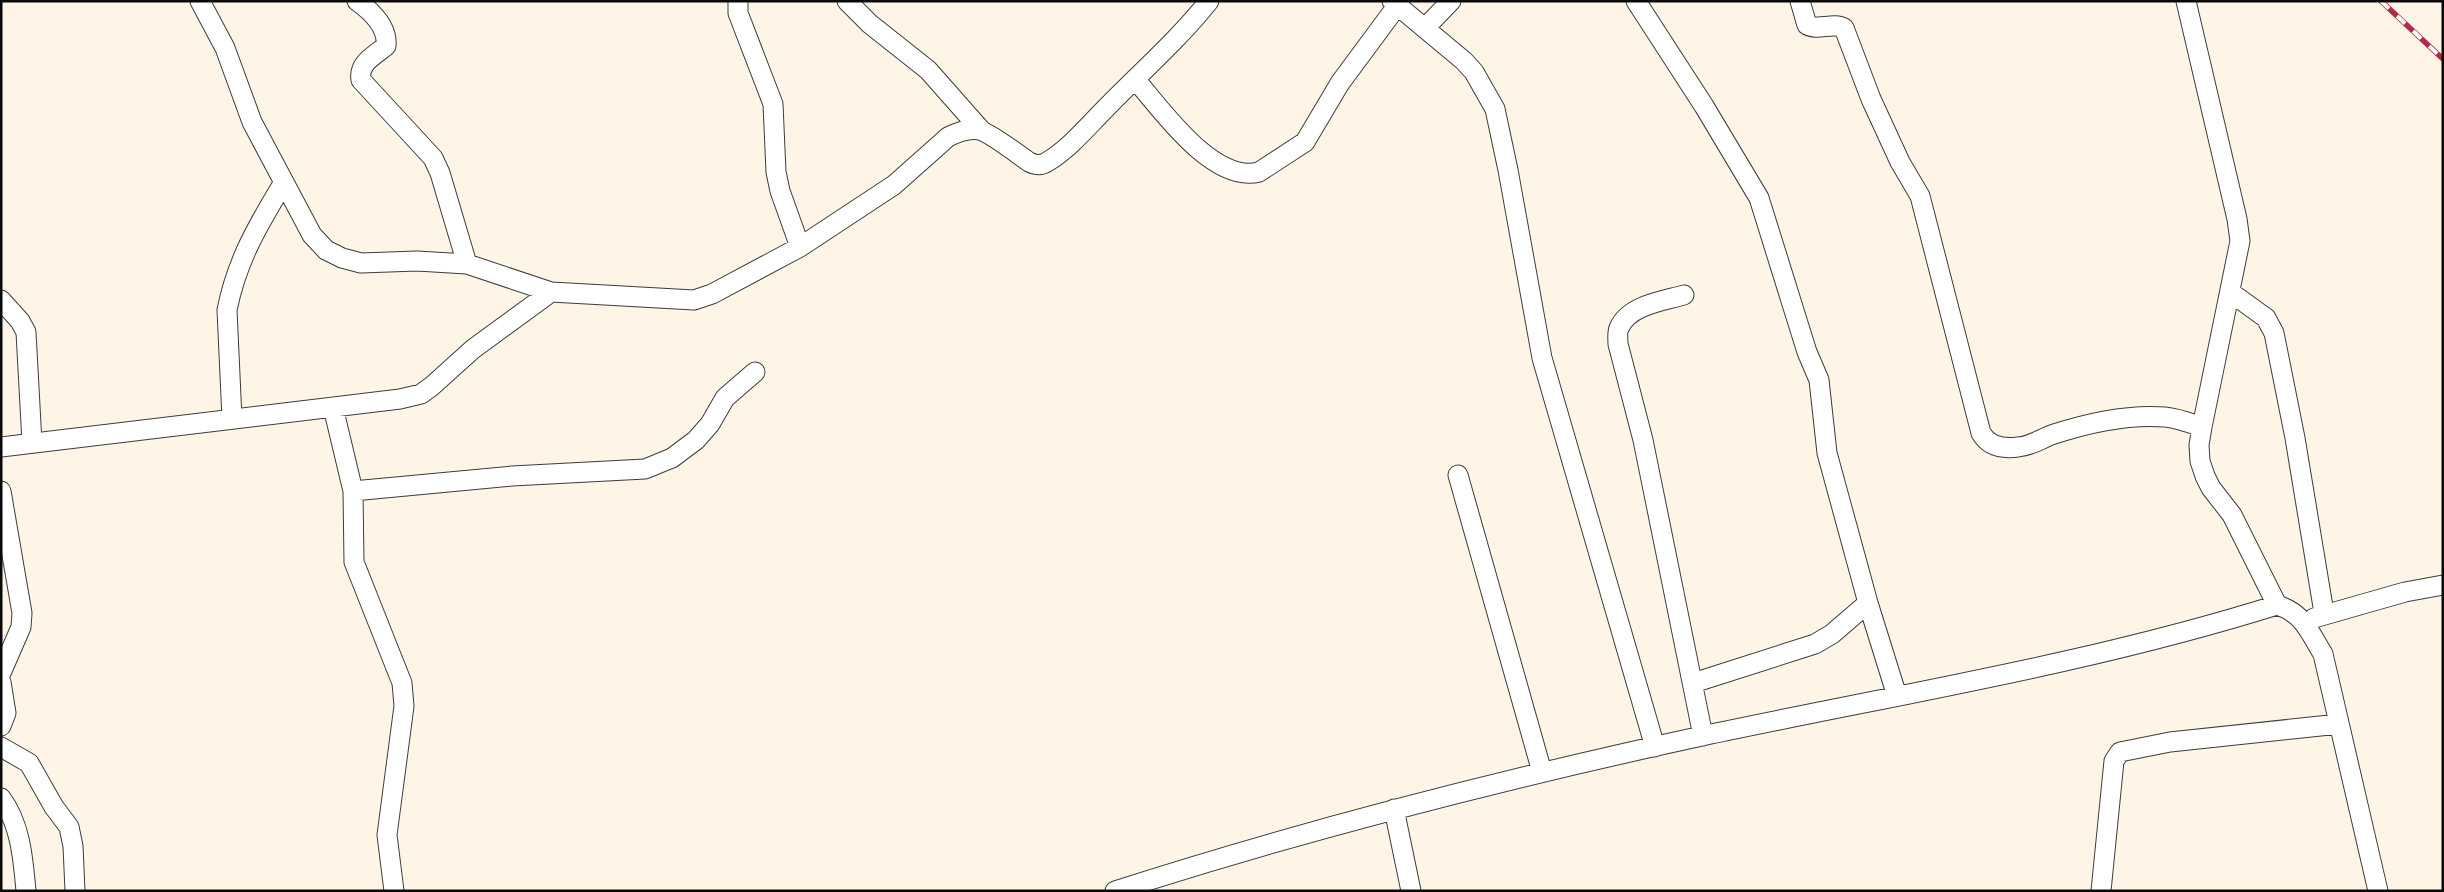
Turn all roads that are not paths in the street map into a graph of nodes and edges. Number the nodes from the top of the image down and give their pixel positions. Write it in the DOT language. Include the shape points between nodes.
graph roads {
  1 [pos="200,1"];
  2 [pos="357,1"];
  3 [pos="738,1"];
  4 [pos="847,1"];
  5 [pos="1209,1"];
  6 [pos="1451,1"];
  7 [pos="1636,1"];
  8 [pos="1800,1"];
  9 [pos="2186,1"];
  10 [pos="1395,4"];
  11 [pos="1425,28"];
  12 [pos="1135,79"];
  13 [pos="981,130"];
  14 [pos="284,182"];
  15 [pos="800,247"];
  16 [pos="467,264"];
  17 [pos="551,292"];
  18 [pos="2230,292"];
  19 [pos="1684,294"];
  20 [pos="1,300"];
  21 [pos="755,372"];
  22 [pos="333,407"];
  23 [pos="232,419"];
  24 [pos="2202,427"];
  25 [pos="32,444"];
  26 [pos="1,447"];
  27 [pos="1458,475"];
  28 [pos="1,491"];
  29 [pos="354,491"];
  30 [pos="2443,585"];
  31 [pos="1868,603"];
  32 [pos="2277,605"];
  33 [pos="2324,613"];
  34 [pos="2304,622"];
  35 [pos="1,673"];
  36 [pos="1,682"];
  37 [pos="1693,683"];
  38 [pos="1897,696"];
  39 [pos="2339,724"];
  40 [pos="1,726"];
  41 [pos="1703,736"];
  42 [pos="1,747"];
  43 [pos="1656,747"];
  44 [pos="1542,772"];
  45 [pos="1,798"];
  46 [pos="1394,809"];
  47 [pos="26,891"];
  48 [pos="76,891"];
  49 [pos="394,891"];
  50 [pos="1115,891"];
  51 [pos="1411,891"];
  52 [pos="2101,891"];
  53 [pos="2378,891"];
  1 -- 14 [label="street" via="225,48 252,122"];
  2 -- 16 [label="street" via="386,32 387,39 386,46 362,65 360,80 433,158"];
  3 -- 15 [label="street" via="738,13 773,104 776,172"];
  4 -- 13 [label="street" via="870,24 928,70"];
  5 -- 12 [label="street"];
  6 -- 11 [label="street"];
  7 -- 31 [label="street" via="1759,198 1807,352 1819,380 1827,453"];
  8 -- 24 [label="street" via="1807,25 1844,28 1871,99 1920,196 1985,439 1996,446 2019,447 2095,423 2129,418 2164,417"];
  9 -- 18 [label="street" via="2237,219 2240,241"];
  10 -- 11 [label="street"];
  10 -- 12 [label="street" via="1340,83 1305,142 1259,172 1233,173 1192,145"];
  11 -- 43 [label="street" via="1464,60 1495,109 1542,358"];
  12 -- 13 [label="street" via="1047,163 1036,165 1029,162"];
  13 -- 15 [label="street" via="969,129 948,137 894,184"];
  14 -- 16 [label="street" via="312,235 326,250 342,258 361,263 417,261"];
  14 -- 23 [label="street" via="252,234 230,296 227,310"];
  15 -- 17 [label="street" via="712,294 694,300"];
  16 -- 17 [label="street"];
  17 -- 22 [label="street" via="473,349 420,394"];
  18 -- 24 [label="street"];
  18 -- 33 [label="street" via="2266,318 2274,333"];
  19 -- 37 [label="street" via="1639,309 1627,318 1618,329 1618,344 1643,440"];
  20 -- 25 [label="street" via="26,332"];
  21 -- 29 [label="street" via="725,398 696,440 672,458 645,469 512,476"];
  22 -- 23 [label="street"];
  22 -- 29 [label="street"];
  23 -- 25 [label="street"];
  24 -- 32 [label="street" via="2199,445 2205,476 2232,515"];
  25 -- 26 [label="street"];
  27 -- 44 [label="street"];
  28 -- 35 [label="street" via="22,613 21,627"];
  29 -- 49 [label="street" via="354,562 402,682 404,695 387,835"];
  30 -- 33 [label="street"];
  31 -- 37 [label="street" via="1815,644"];
  31 -- 38 [label="street"];
  32 -- 34 [label="street" via="2294,612"];
  32 -- 38 [label="street" via="2138,645"];
  33 -- 34 [label="street"];
  34 -- 39 [label="street" via="2323,654"];
  36 -- 40 [label="street" via="6,713"];
  37 -- 41 [label="street"];
  38 -- 41 [label="street"];
  39 -- 52 [label="street" via="2170,742 2120,752 2114,761"];
  39 -- 53 [label="street"];
  41 -- 43 [label="street"];
  42 -- 48 [label="street" via="29,763 68,827 73,846"];
  43 -- 44 [label="street"];
  44 -- 46 [label="street"];
  45 -- 47 [label="street" via="16,826 23,854"];
  46 -- 50 [label="street"];
  46 -- 51 [label="street"];
}
